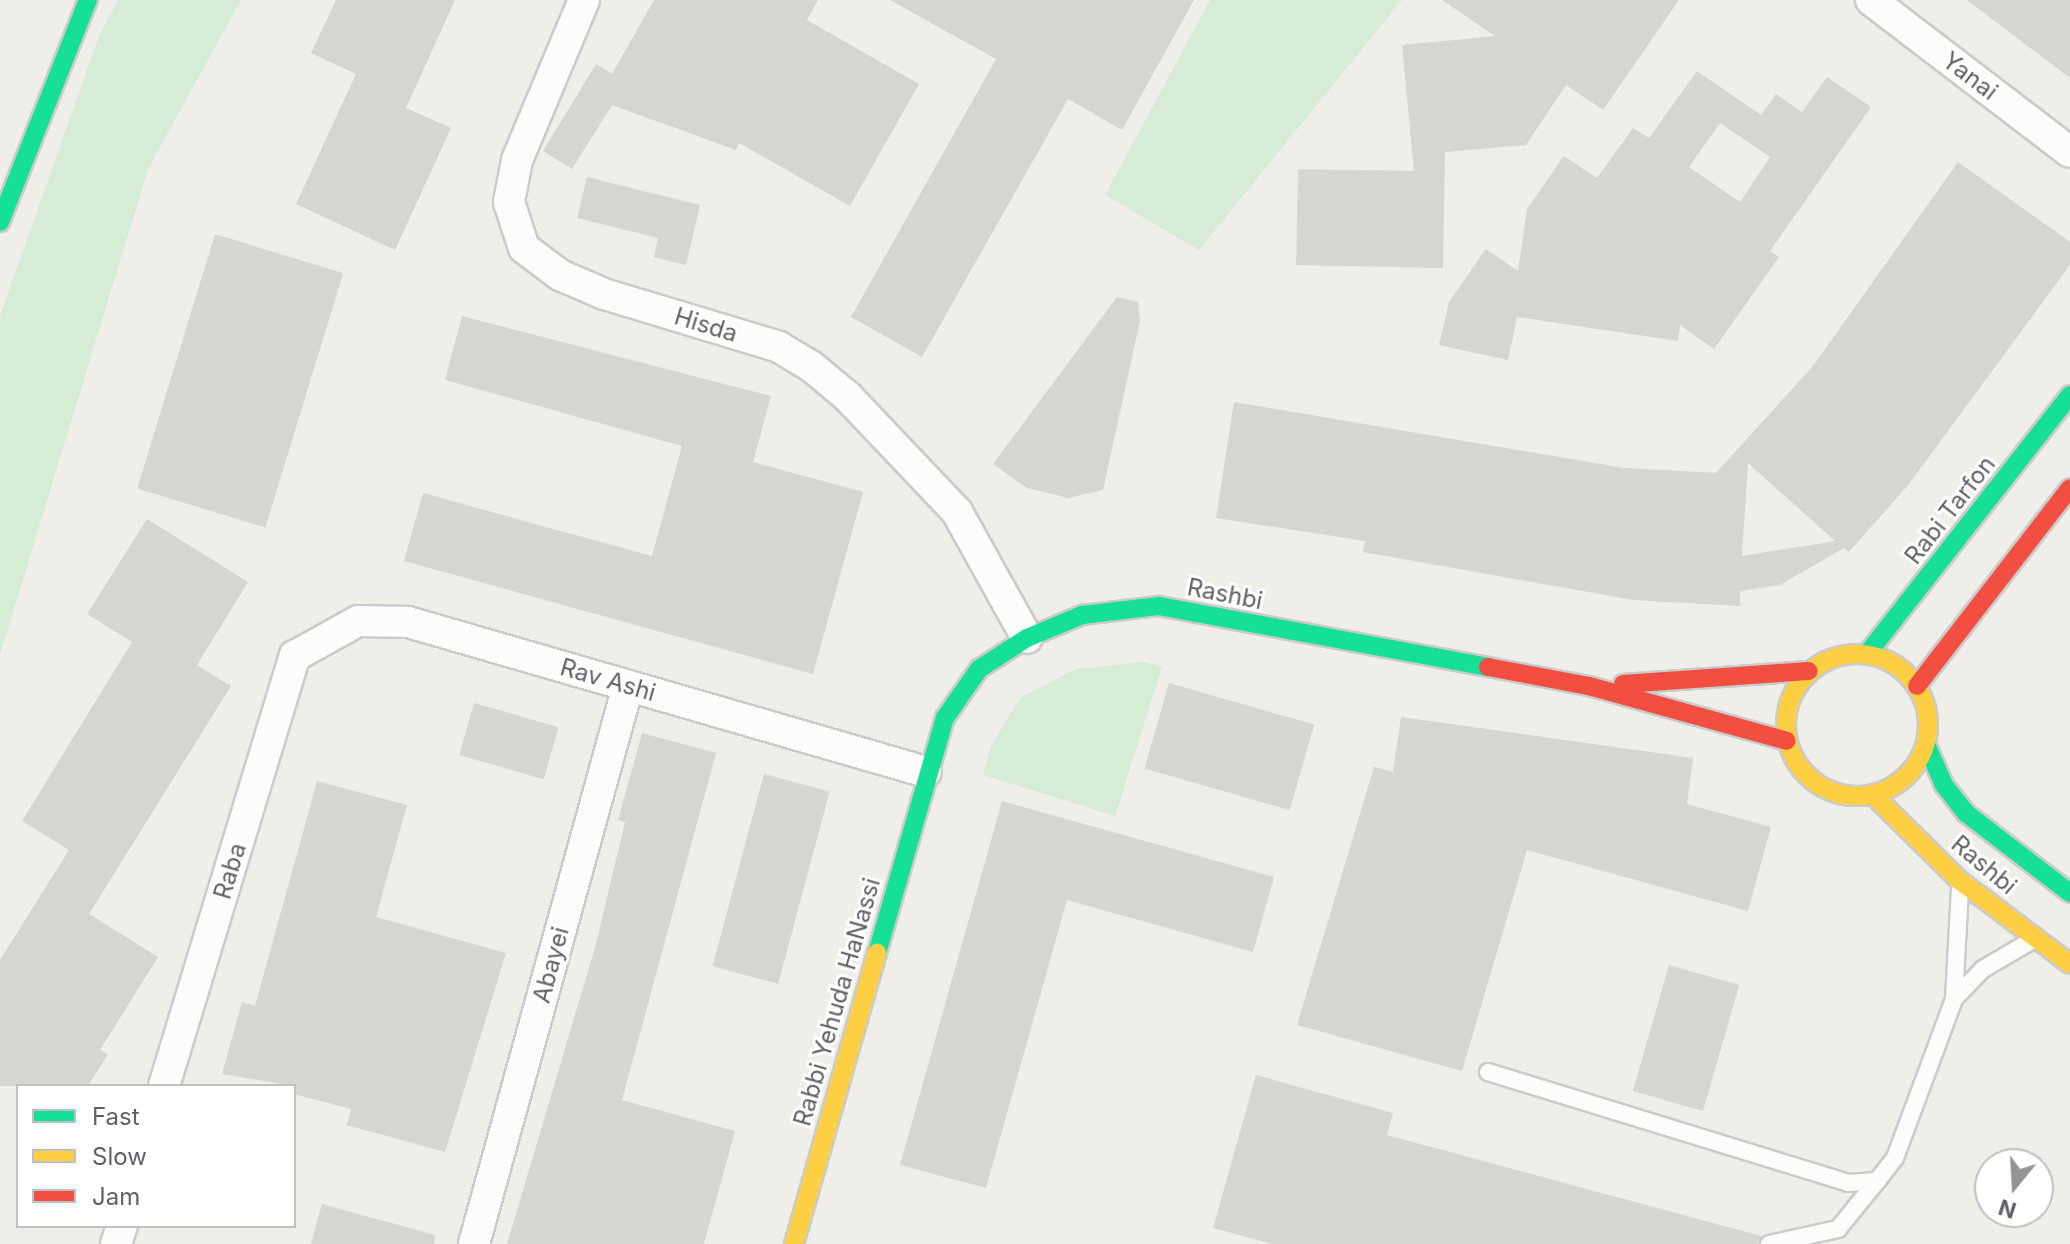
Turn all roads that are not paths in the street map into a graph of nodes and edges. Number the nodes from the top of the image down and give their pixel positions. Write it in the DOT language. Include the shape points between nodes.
graph roads {
  1 [pos="88,0"];
  2 [pos="584,0"];
  3 [pos="1871,0"];
  4 [pos="2070,152"];
  5 [pos="0,222"];
  6 [pos="2070,395"];
  7 [pos="2070,488"];
  8 [pos="1027,638"];
  9 [pos="1867,654"];
  10 [pos="295,656"];
  11 [pos="1809,671"];
  12 [pos="628,686"];
  13 [pos="1589,686"];
  14 [pos="1917,686"];
  15 [pos="1787,741"];
  16 [pos="1926,744"];
  17 [pos="926,772"];
  18 [pos="1873,795"];
  19 [pos="1959,880"];
  20 [pos="2070,893"];
  21 [pos="2037,938"];
  22 [pos="2070,964"];
  23 [pos="1954,999"];
  24 [pos="1488,1072"];
  25 [pos="165,1084"];
  26 [pos="1877,1181"];
  27 [pos="474,1244"];
  28 [pos="794,1244"];
  29 [pos="1769,1244"];
  1 -- 5 [label="street"];
  2 -- 8 [label="street, Hisda" via="517,160 509,202 524,248 560,275 604,294 779,347 811,366 848,397 957,512"];
  3 -- 4 [label="street, Yanai"];
  6 -- 9 [label="street, Rabi Tarfon"];
  7 -- 14 [label="street"];
  8 -- 13 [label="street, Rashbi" via="1082,615 1159,606"];
  8 -- 17 [label="street, Rashbi" via="979,669 945,718"];
  9 -- 11 [label="street" via="1836,657"];
  9 -- 14 [label="street" via="1895,665"];
  10 -- 12 [label="street, Rav Ashi" via="358,621 408,622"];
  10 -- 25 [label="street, Raba"];
  11 -- 13 [label="street, Rashbi"];
  11 -- 15 [label="street" via="1788,703"];
  12 -- 17 [label="street, Rav Ashi"];
  12 -- 27 [label="street, Abayei"];
  13 -- 15 [label="street, Rashbi"];
  14 -- 16 [label="street" via="1929,724"];
  15 -- 18 [label="street" via="1810,779 1829,791"];
  16 -- 18 [label="street" via="1908,775"];
  16 -- 20 [label="street, Rashbi" via="1944,785 1966,813"];
  17 -- 28 [label="street, Rabbi Yehuda HaNassi"];
  18 -- 19 [label="street, Rashbi"];
  19 -- 21 [label="street, Rashbi"];
  19 -- 23 [label="lane"];
  21 -- 22 [label="street, Rashbi"];
  21 -- 23 [label="lane" via="1983,969"];
  23 -- 26 [label="lane" via="1895,1158"];
  24 -- 26 [label="lane" via="1848,1183"];
  26 -- 29 [label="lane" via="1838,1229"];
}
